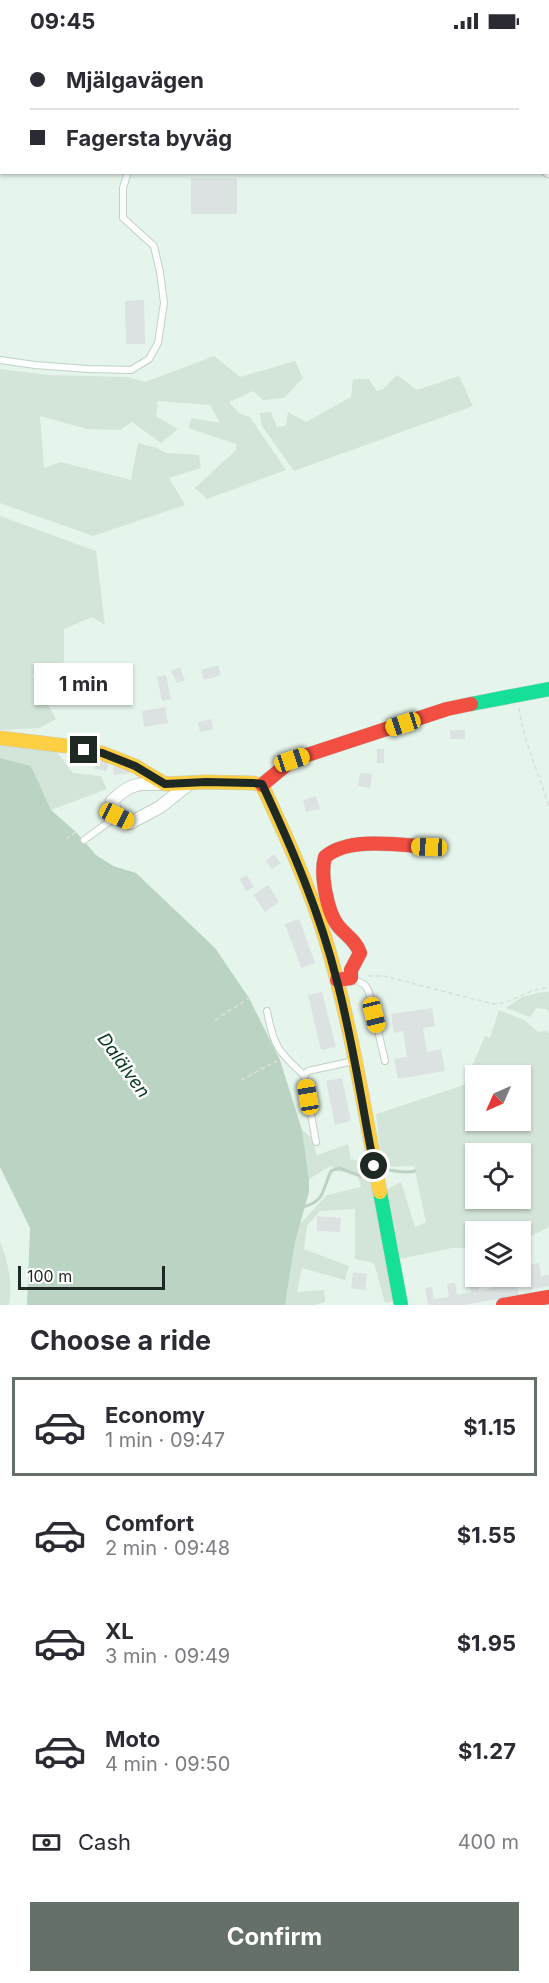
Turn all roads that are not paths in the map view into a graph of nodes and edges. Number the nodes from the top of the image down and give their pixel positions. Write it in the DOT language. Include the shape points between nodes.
graph roads {
  1 [pos="127,174"];
  2 [pos="0,360"];
  3 [pos="549,689"];
  4 [pos="0,738"];
  5 [pos="165,784"];
  6 [pos="189,784"];
  7 [pos="262,784"];
  8 [pos="117,816"];
  9 [pos="84,840"];
  10 [pos="429,847"];
  11 [pos="344,979"];
  12 [pos="267,1011"];
  13 [pos="354,1061"];
  14 [pos="385,1061"];
  15 [pos="304,1075"];
  16 [pos="316,1142"];
  17 [pos="549,1297"];
  18 [pos="527,1303"];
  19 [pos="401,1305"];
  20 [pos="503,1305"];
  1 -- 2 [label="lane" via="123,218 154,246 164,303 159,343 149,359 131,370"];
  3 -- 7 [label="street" via="447,709 292,760"];
  4 -- 5 [label="street" via="102,753"];
  5 -- 6 [label="street"];
  5 -- 8 [label="street" via="138,783 123,790 112,801"];
  6 -- 7 [label="street"];
  6 -- 8 [label="street" via="160,807 130,823"];
  7 -- 11 [label="street"];
  8 -- 9 [label="lane"];
  10 -- 11 [label="street" via="351,844 334,849 325,858 323,874 335,922 358,945 360,953"];
  11 -- 13 [label="street"];
  11 -- 14 [label="lane" via="365,985 369,992"];
  12 -- 15 [label="lane" via="280,1053"];
  13 -- 15 [label="lane"];
  13 -- 19 [label="street"];
  15 -- 16 [label="lane"];
  17 -- 18 [label="street"];
  18 -- 20 [label="street"];
}
